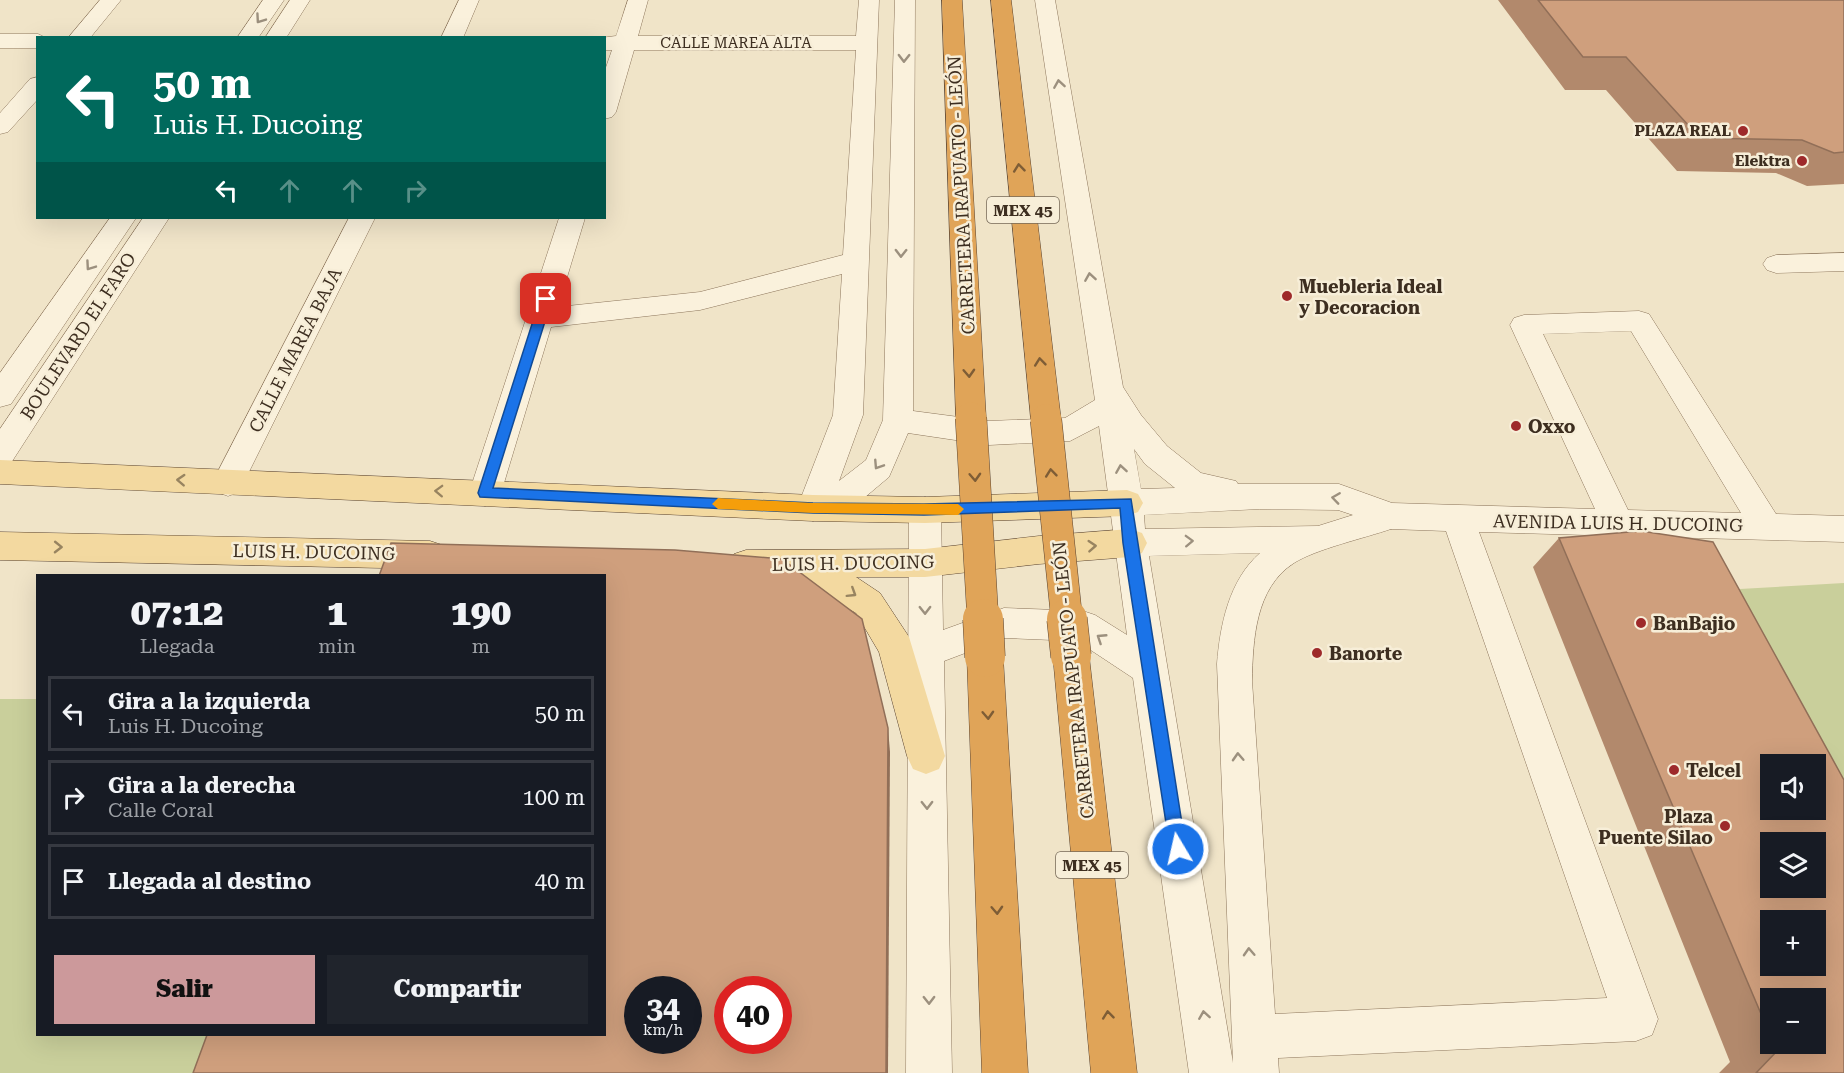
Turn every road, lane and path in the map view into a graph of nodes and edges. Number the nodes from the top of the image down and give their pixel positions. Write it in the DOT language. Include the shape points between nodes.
graph roads {
  1 [pos="111,0"];
  2 [pos="274,0"];
  3 [pos="300,0"];
  4 [pos="469,0"];
  5 [pos="638,0"];
  6 [pos="869,0"];
  7 [pos="905,0"];
  8 [pos="952,0"];
  9 [pos="1001,0"];
  10 [pos="1046,0"];
  11 [pos="80,36"];
  12 [pos="248,36"];
  13 [pos="276,36"];
  14 [pos="453,36"];
  15 [pos="0,41"];
  16 [pos="36,41"];
  17 [pos="868,43"];
  18 [pos="615,44"];
  19 [pos="36,86"];
  20 [pos="606,100"];
  21 [pos="0,127"];
  22 [pos="122,219"];
  23 [pos="155,219"];
  24 [pos="361,219"];
  25 [pos="572,219"];
  26 [pos="856,261"];
  27 [pos="1844,262"];
  28 [pos="1776,264"];
  29 [pos="540,319"];
  30 [pos="1109,394"];
  31 [pos="0,396"];
  32 [pos="898,420"];
  33 [pos="0,454"];
  34 [pos="0,472"];
  35 [pos="228,483"];
  36 [pos="485,493"];
  37 [pos="1260,496"];
  38 [pos="1127,503"];
  39 [pos="813,508"];
  40 [pos="924,510"];
  41 [pos="1391,516"];
  42 [pos="1458,519"];
  43 [pos="1617,523"];
  44 [pos="1767,527"];
  45 [pos="1844,529"];
  46 [pos="1318,540"];
  47 [pos="1130,543"];
  48 [pos="0,546"];
  49 [pos="454,555"];
  50 [pos="717,563"];
  51 [pos="925,563"];
  52 [pos="801,565"];
  53 [pos="926,652"];
  54 [pos="1150,670"];
  55 [pos="926,756"];
  56 [pos="1255,1055"];
  57 [pos="930,1073"];
  58 [pos="1005,1073"];
  59 [pos="1114,1073"];
  60 [pos="1212,1073"];
  1 -- 11 [label="street"];
  2 -- 12 [label="street, one-way"];
  3 -- 13 [label="street"];
  4 -- 14 [label="street"];
  5 -- 18 [label="street"];
  6 -- 17 [label="street"];
  7 -- 32 [label="street, one-way"];
  8 -- 58 [label="highway, CARRETERA IRAPUATO - LEÓN / MEX 45, one-way, bridge"];
  59 -- 9 [label="highway, CARRETERA IRAPUATO - LEÓN / MEX 45, one-way, bridge"];
  30 -- 10 [label="street, one-way"];
  15 -- 16 [label="street"];
  17 -- 18 [label="street, CALLE MAREA ALTA"];
  17 -- 26 [label="street"];
  18 -- 20 [label="street"];
  19 -- 21 [label="street"];
  22 -- 31 [label="street, BOULEVARD EL FARO, one-way"];
  23 -- 33 [label="street, BOULEVARD EL FARO"];
  24 -- 35 [label="street, CALLE MAREA BAJA"];
  25 -- 29 [label="street"];
  26 -- 29 [label="street" via="700,301"];
  26 -- 39 [label="street" via="848,416"];
  27 -- 28 [label="street"];
  29 -- 36 [label="street"];
  30 -- 32 [label="street" via="1070,429 989,433"];
  30 -- 37 [label="street" via="1156,455 1193,484"];
  38 -- 30 [label="street, one-way"];
  32 -- 39 [label="street, one-way" via="878,468 853,489"];
  35 -- 34 [label="main road, one-way"];
  36 -- 35 [label="main road, one-way"];
  36 -- 39 [label="main road"];
  37 -- 38 [label="street, AVENIDA LUIS H. DUCOING"];
  41 -- 37 [label="street, AVENIDA LUIS H. DUCOING, one-way" via="1339,497"];
  38 -- 40 [label="main road"];
  38 -- 47 [label="street"];
  39 -- 40 [label="main road"];
  40 -- 51 [label="street"];
  41 -- 42 [label="street, AVENIDA LUIS H. DUCOING"];
  41 -- 46 [label="street, AVENIDA LUIS H. DUCOING"];
  42 -- 43 [label="street, AVENIDA LUIS H. DUCOING"];
  42 -- 56 [label="street" via="1636,1019"];
  43 -- 44 [label="street, AVENIDA LUIS H. DUCOING"];
  43 -- 44 [label="street" via="1524,325 1639,321"];
  44 -- 45 [label="street, AVENIDA LUIS H. DUCOING"];
  47 -- 46 [label="street, AVENIDA LUIS H. DUCOING, one-way"];
  56 -- 46 [label="street, one-way" via="1235,642 1244,605 1257,578 1281,554"];
  51 -- 47 [label="main road, LUIS H. DUCOING, one-way"];
  47 -- 54 [label="street"];
  48 -- 49 [label="main road, LUIS H. DUCOING, one-way"];
  50 -- 52 [label="main road, LUIS H. DUCOING"];
  51 -- 52 [label="main road, LUIS H. DUCOING"];
  51 -- 53 [label="street, one-way"];
  52 -- 55 [label="main road, one-way" via="868,603 896,648"];
  54 -- 53 [label="street, one-way" via="1083,626 1004,623"];
  53 -- 55 [label="street"];
  60 -- 54 [label="street, one-way"];
  55 -- 57 [label="street, one-way"];
}
